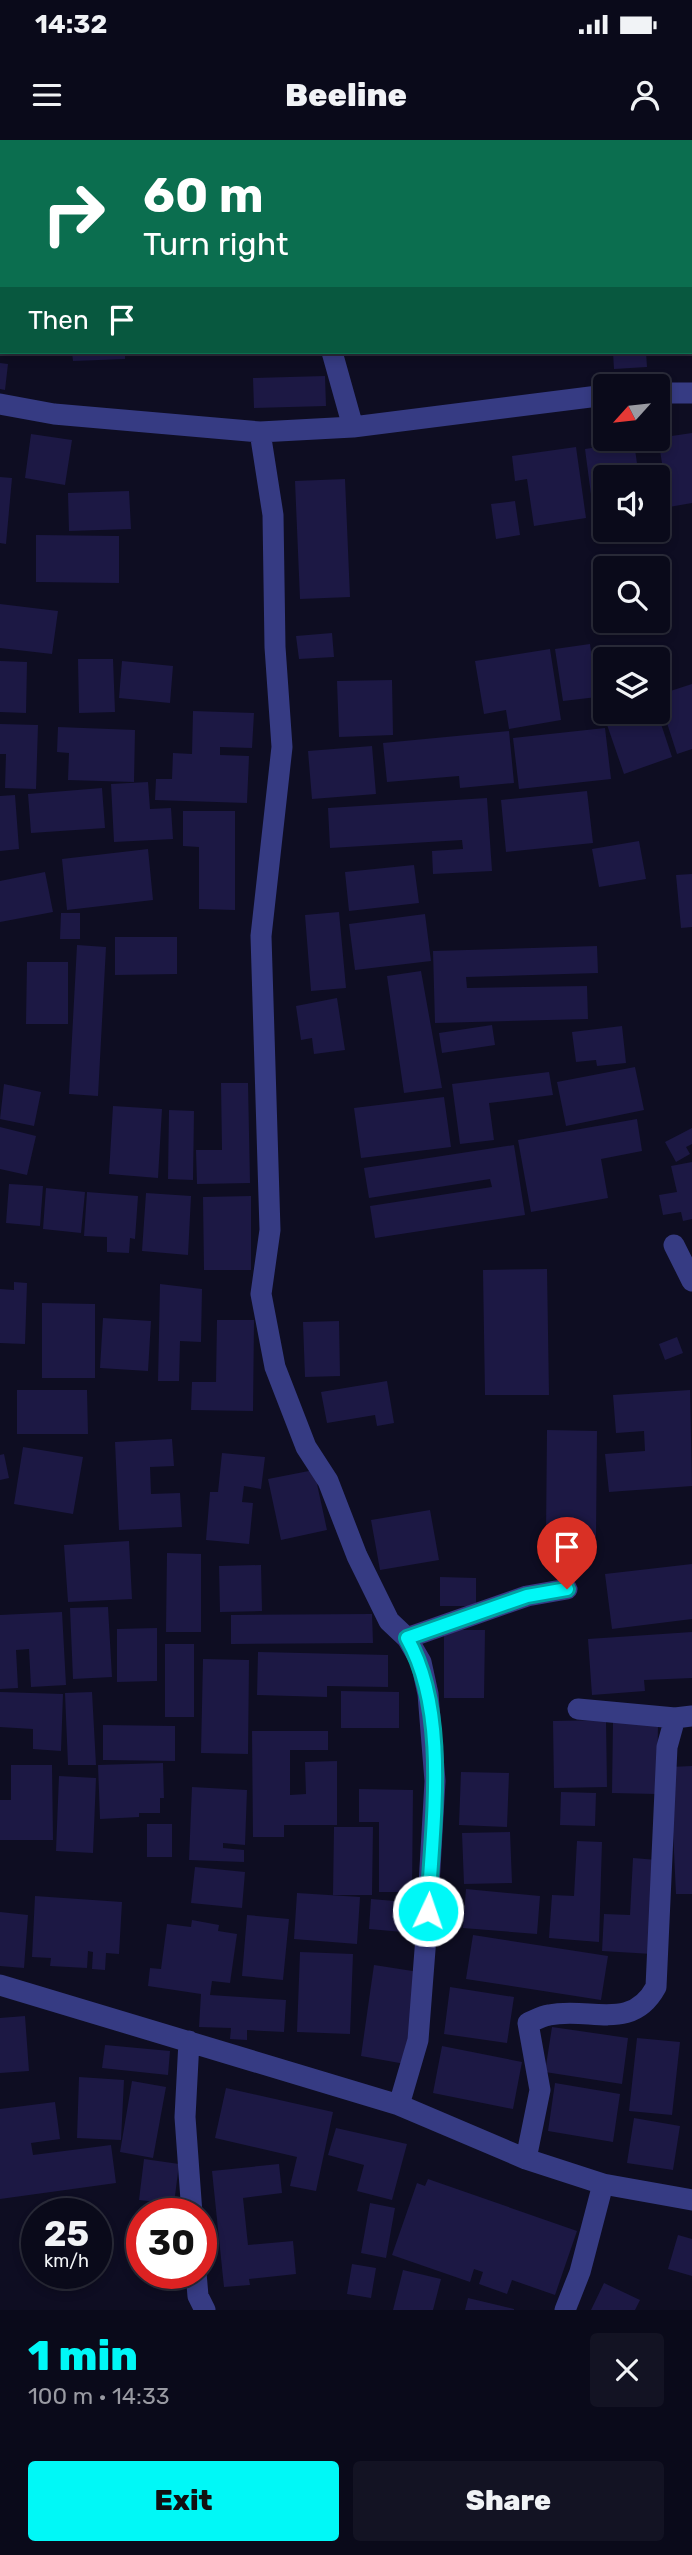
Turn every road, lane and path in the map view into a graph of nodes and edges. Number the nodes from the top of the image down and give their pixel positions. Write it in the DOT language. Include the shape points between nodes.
graph roads {
  1 [pos="333,354"];
  2 [pos="670,393"];
  3 [pos="692,393"];
  4 [pos="593,397"];
  5 [pos="0,404"];
  6 [pos="353,427"];
  7 [pos="260,432"];
  8 [pos="674,1245"];
  9 [pos="692,1281"];
  10 [pos="567,1589"];
  11 [pos="407,1638"];
  12 [pos="578,1709"];
  13 [pos="683,1717"];
  14 [pos="0,1985"];
  15 [pos="189,2041"];
  16 [pos="399,2105"];
  17 [pos="526,2159"];
  18 [pos="603,2184"];
  19 [pos="191,2198"];
  20 [pos="692,2200"];
  21 [pos="197,2289"];
  22 [pos="205,2310"];
  23 [pos="565,2310"];
  1 -- 6 [label="street"];
  2 -- 3 [label="street"];
  4 -- 6 [label="street"];
  5 -- 7 [label="street" via="54,414"];
  6 -- 7 [label="street"];
  7 -- 11 [label="street" via="273,514 282,747 261,936 270,1230 261,1294 275,1367 306,1447 328,1481 356,1556 389,1620"];
  8 -- 9 [label="street"];
  10 -- 11 [label="street" via="527,1596"];
  11 -- 16 [label="street" via="421,1662 428,1694 435,1781 418,2040"];
  12 -- 13 [label="street"];
  13 -- 17 [label="street" via="667,1747 656,1987 647,2003 620,2015 551,2014 528,2023 540,2090"];
  14 -- 15 [label="street"];
  15 -- 16 [label="street"];
  15 -- 19 [label="street" via="185,2117"];
  16 -- 17 [label="street"];
  17 -- 18 [label="street"];
  18 -- 20 [label="street"];
  18 -- 23 [label="street"];
  21 -- 22 [label="street"];
}
